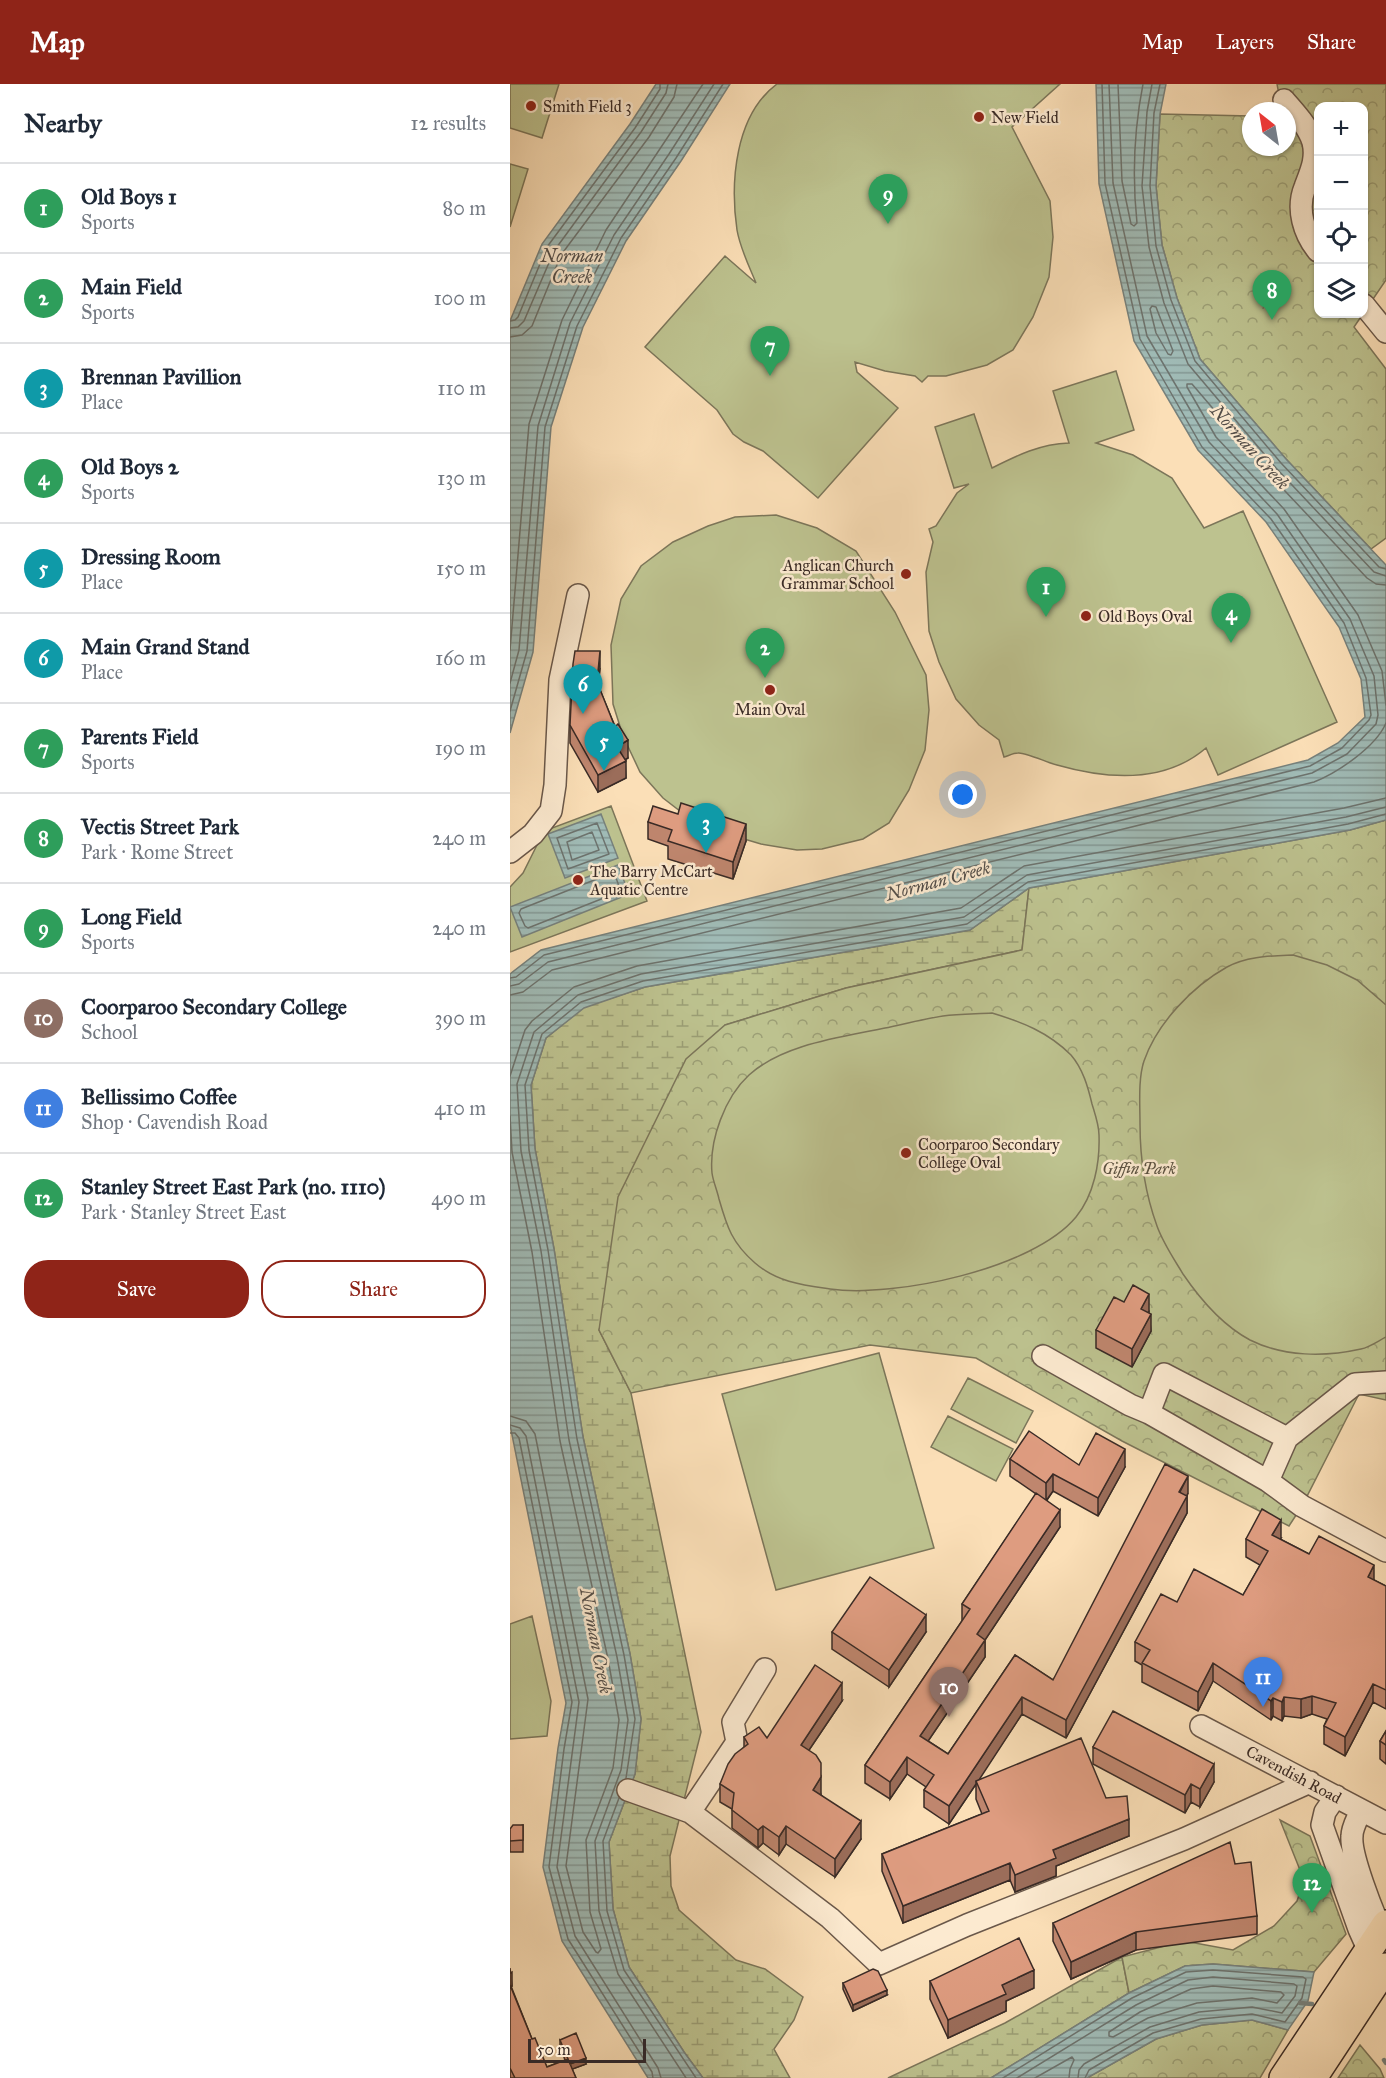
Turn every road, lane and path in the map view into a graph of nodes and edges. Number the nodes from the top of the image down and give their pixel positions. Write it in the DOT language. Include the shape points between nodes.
graph roads {
  1 [pos="1284,100"];
  2 [pos="1314,244"];
  3 [pos="1368,310"];
  4 [pos="1386,332"];
  5 [pos="578,595"];
  6 [pos="510,852"];
  7 [pos="1043,1356"];
  8 [pos="1386,1382"];
  9 [pos="1149,1413"];
  10 [pos="1287,1438"];
  11 [pos="1269,1481"];
  12 [pos="1386,1551"];
  13 [pos="765,1669"];
  14 [pos="1201,1726"];
  15 [pos="1310,1782"];
  16 [pos="628,1790"];
  17 [pos="1336,1796"];
  18 [pos="1361,1810"];
  19 [pos="690,1812"];
  20 [pos="1386,1823"];
  21 [pos="1380,1943"];
  22 [pos="1283,2078"];
  23 [pos="1313,2078"];
  1 -- 2 [label="street" via="1313,143 1313,168 1304,189 1302,212"];
  3 -- 4 [label="street"];
  5 -- 6 [label="street" via="560,680 551,811"];
  7 -- 9 [label="street"];
  8 -- 10 [label="street" via="1354,1384"];
  9 -- 10 [label="street" via="1164,1374"];
  9 -- 11 [label="street"];
  10 -- 11 [label="street"];
  11 -- 12 [label="street" via="1302,1506"];
  13 -- 19 [label="street" via="733,1722 737,1742"];
  14 -- 15 [label="street, Cavendish Road"];
  15 -- 17 [label="street, Cavendish Road"];
  15 -- 19 [label="street" via="1184,1839 879,1964 830,1918"];
  16 -- 19 [label="street"];
  17 -- 18 [label="street, Cavendish Road"];
  17 -- 21 [label="street" via="1322,1825 1359,1929"];
  18 -- 20 [label="street, Cavendish Road"];
  18 -- 21 [label="street" via="1352,1833 1352,1847"];
  21 -- 22 [label="main road"];
  21 -- 23 [label="main road"];
}
